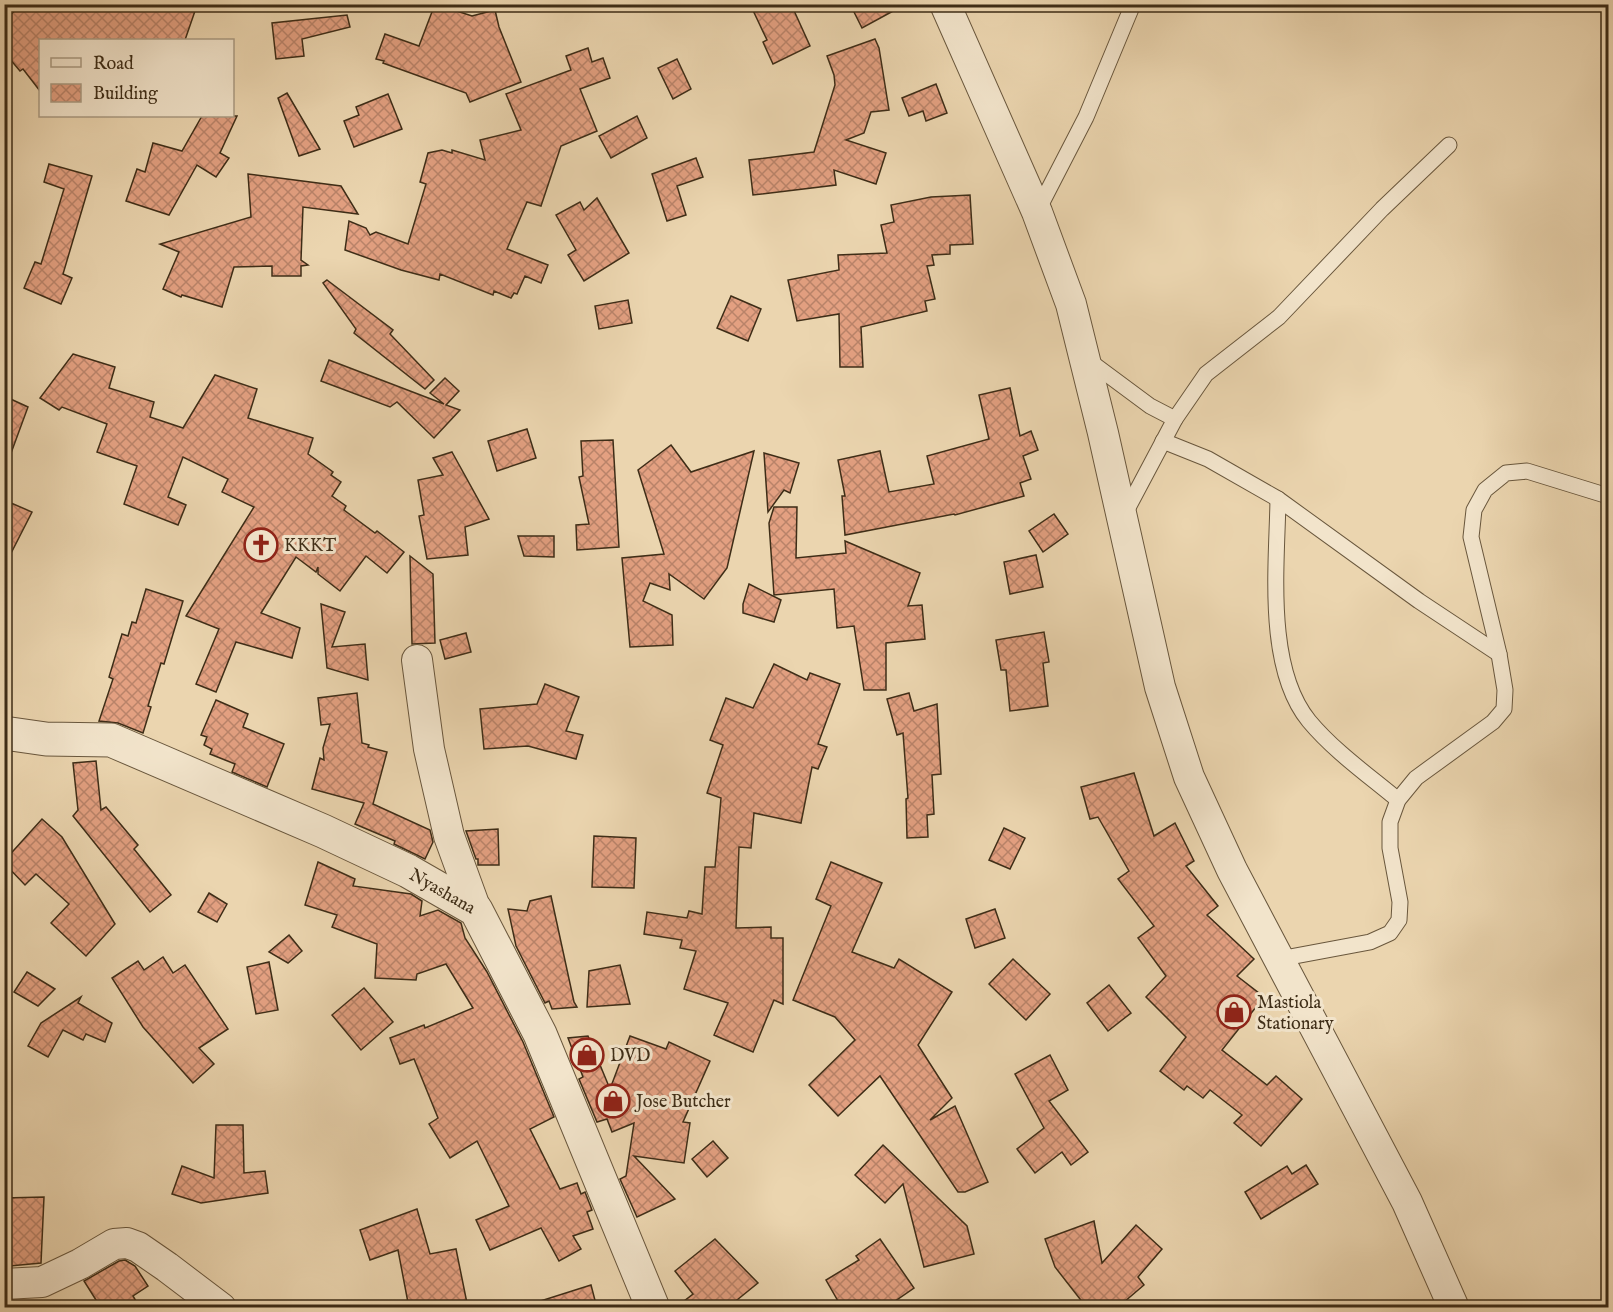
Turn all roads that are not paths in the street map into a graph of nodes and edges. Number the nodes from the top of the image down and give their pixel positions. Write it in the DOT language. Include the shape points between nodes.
graph roads {
  1 [pos="945,4"];
  2 [pos="1133,4"];
  3 [pos="1449,144"];
  4 [pos="1037,212"];
  5 [pos="1084,356"];
  6 [pos="1175,419"];
  7 [pos="1163,441"];
  8 [pos="1608,496"];
  9 [pos="1278,500"];
  10 [pos="1122,519"];
  11 [pos="1499,654"];
  12 [pos="417,660"];
  13 [pos="4,733"];
  14 [pos="1398,800"];
  15 [pos="476,910"];
  16 [pos="1279,959"];
  17 [pos="4,1284"];
  18 [pos="220,1308"];
  19 [pos="653,1308"];
  20 [pos="1454,1308"];
  1 -- 4 [label="street"];
  2 -- 4 [label="lane" via="1086,117"];
  3 -- 6 [label="lane" via="1279,317 1206,374"];
  4 -- 5 [label="street" via="1071,304"];
  5 -- 6 [label="lane" via="1150,406"];
  5 -- 10 [label="street"];
  6 -- 7 [label="lane"];
  7 -- 9 [label="lane" via="1208,459"];
  7 -- 10 [label="lane"];
  8 -- 11 [label="lane" via="1527,471 1506,473 1485,490 1474,510 1471,537"];
  9 -- 11 [label="lane"];
  9 -- 14 [label="lane" via="1277,599 1280,651 1288,685 1308,720"];
  10 -- 16 [label="street" via="1160,687 1189,777"];
  11 -- 14 [label="lane" via="1504,709 1493,723 1416,778"];
  12 -- 15 [label="street" via="431,760 449,836"];
  13 -- 15 [label="street, Nyashana" via="46,739 111,740 323,831 408,871"];
  14 -- 16 [label="lane" via="1390,822 1390,848 1400,902 1399,920 1390,933 1370,942"];
  15 -- 19 [label="street, Nyashana" via="540,1034"];
  16 -- 20 [label="street" via="1407,1202"];
  17 -- 18 [label="street" via="42,1282 114,1244 127,1243 167,1267"];
}
